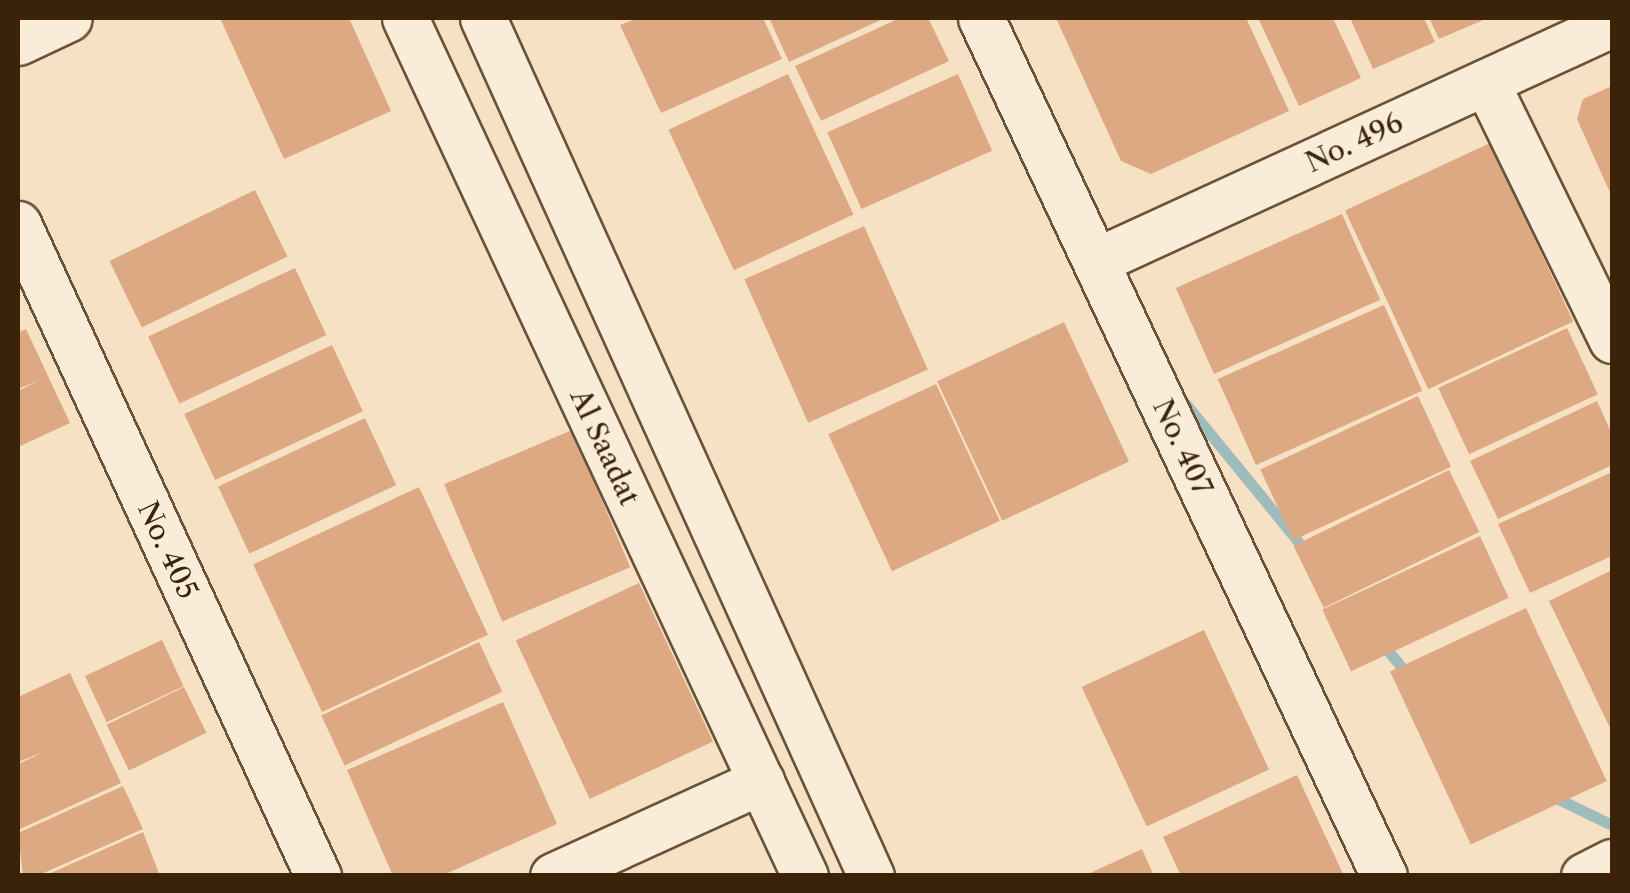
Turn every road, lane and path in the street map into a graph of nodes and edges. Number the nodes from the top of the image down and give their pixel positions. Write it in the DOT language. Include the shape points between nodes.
graph roads {
  1 [pos="69,18"];
  2 [pos="404,18"];
  3 [pos="483,18"];
  4 [pos="982,18"];
  5 [pos="1612,24"];
  6 [pos="18,42"];
  7 [pos="1486,82"];
  8 [pos="18,224"];
  9 [pos="1096,261"];
  10 [pos="1612,340"];
  11 [pos="761,781"];
  12 [pos="1612,862"];
  13 [pos="318,876"];
  14 [pos="553,876"];
  15 [pos="805,876"];
  16 [pos="871,876"];
  17 [pos="1384,876"];
  18 [pos="1584,876"];
  1 -- 6 [label="street"];
  2 -- 11 [label="street, Al Saadat"];
  3 -- 16 [label="street"];
  4 -- 9 [label="street, No. 407"];
  5 -- 7 [label="street, No. 496"];
  7 -- 9 [label="street, No. 496"];
  7 -- 10 [label="street"];
  8 -- 13 [label="street, No. 405"];
  9 -- 17 [label="street, No. 407"];
  11 -- 14 [label="street"];
  11 -- 15 [label="street, Al Saadat"];
  12 -- 18 [label="street"];
}
